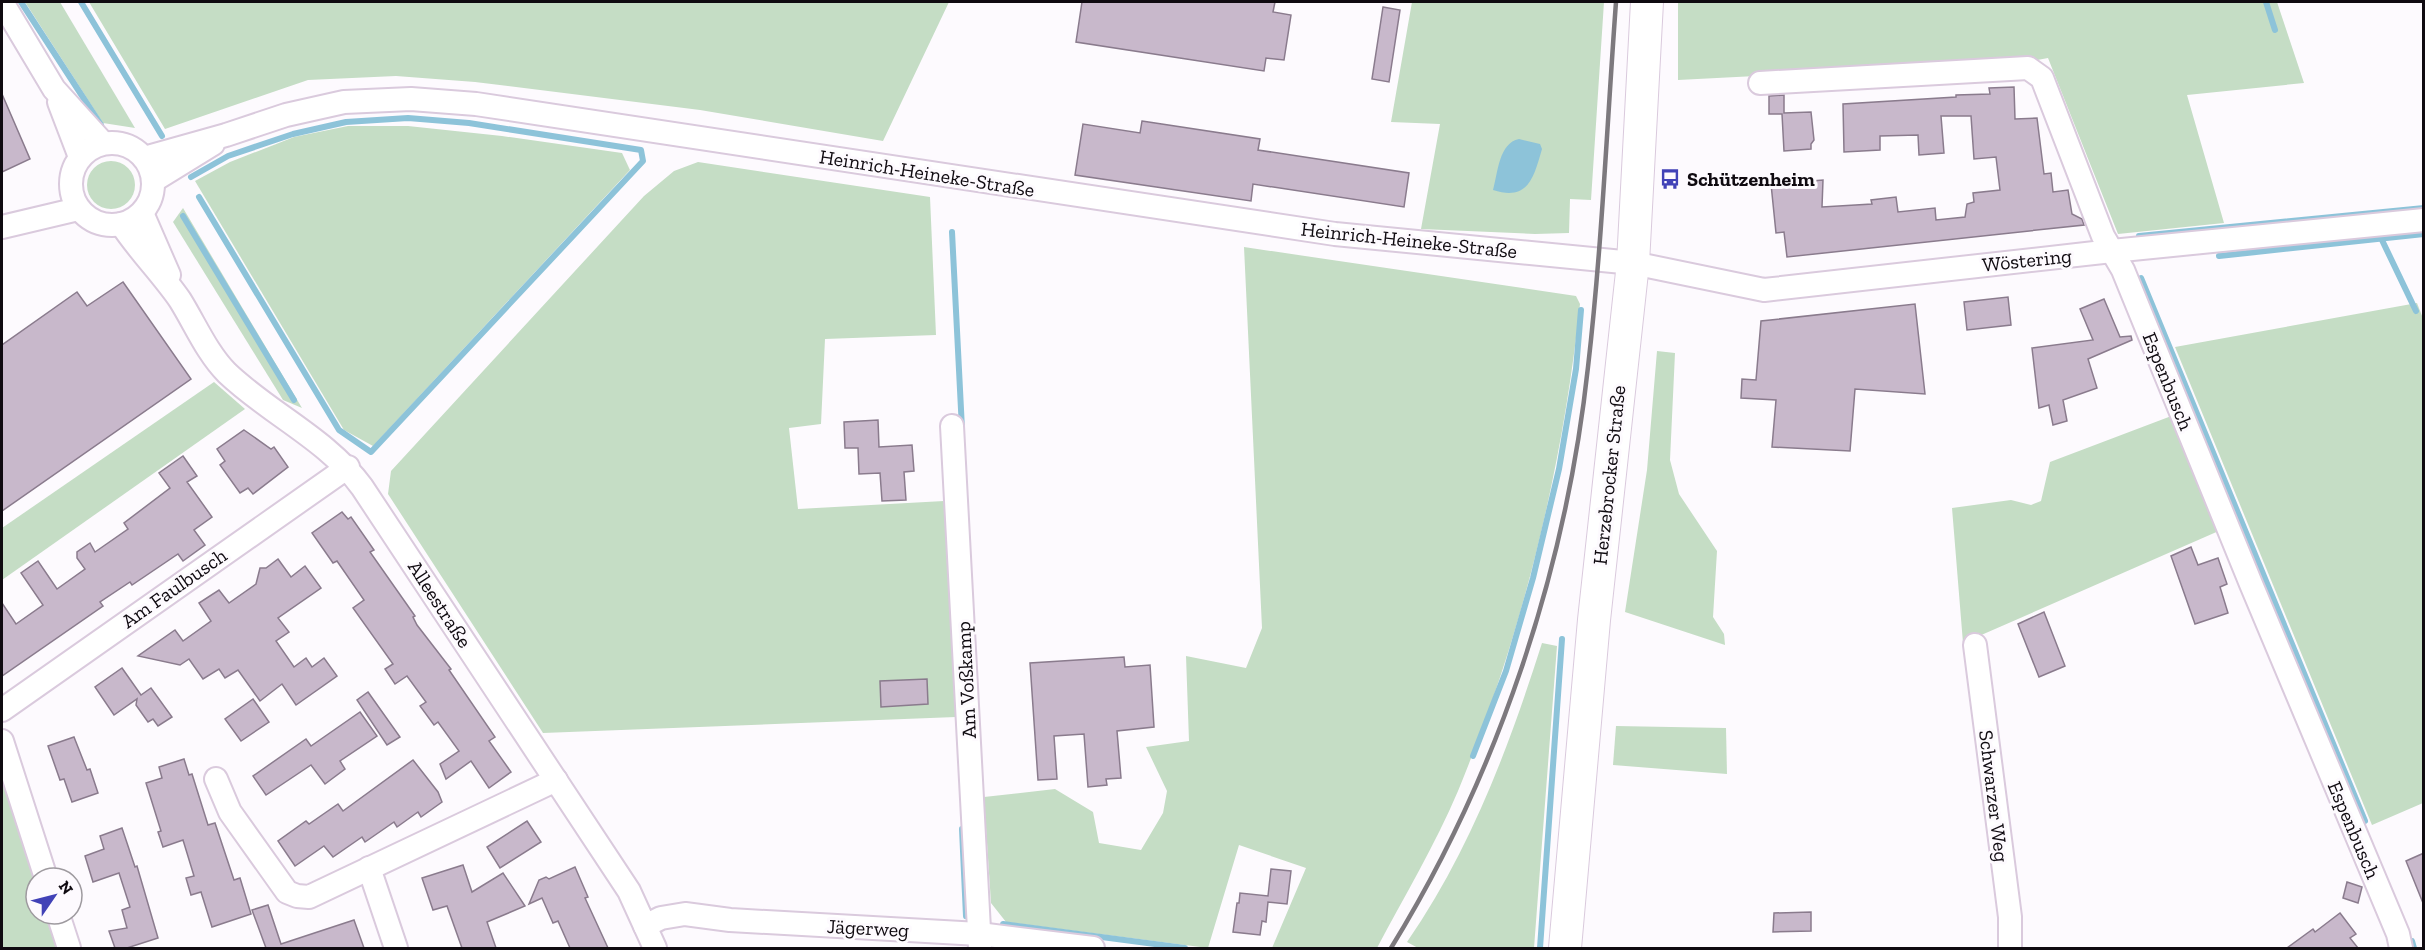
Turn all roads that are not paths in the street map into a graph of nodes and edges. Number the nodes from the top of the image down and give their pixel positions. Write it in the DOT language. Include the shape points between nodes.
graph roads {
  1 [pos="2,2"];
  2 [pos="1647,2"];
  3 [pos="1760,83"];
  4 [pos="54,89"];
  5 [pos="226,135"];
  6 [pos="102,142"];
  7 [pos="80,157"];
  8 [pos="144,158"];
  9 [pos="153,181"];
  10 [pos="74,199"];
  11 [pos="142,213"];
  12 [pos="2424,220"];
  13 [pos="9,225"];
  14 [pos="121,225"];
  15 [pos="2112,251"];
  16 [pos="1633,263"];
  17 [pos="179,299"];
  18 [pos="952,426"];
  19 [pos="348,467"];
  20 [pos="1975,645"];
  21 [pos="2,710"];
  22 [pos="2,741"];
  23 [pos="216,779"];
  24 [pos="556,780"];
  25 [pos="42,866"];
  26 [pos="369,868"];
  27 [pos="62,926"];
  28 [pos="645,926"];
  29 [pos="980,941"];
  30 [pos="69,948"];
  31 [pos="396,948"];
  32 [pos="655,948"];
  33 [pos="1093,948"];
  34 [pos="1565,948"];
  35 [pos="2010,948"];
  36 [pos="2401,948"];
  1 -- 4 [label="street"];
  2 -- 16 [label="main road, Herzebrocker Straße"];
  3 -- 15 [label="street, Espenbusch" via="2028,68 2042,78"];
  4 -- 6 [label="street"];
  4 -- 7 [label="street"];
  5 -- 8 [label="street, Heinrich-Heineke-Straße"];
  5 -- 9 [label="street, Heinrich-Heineke-Straße"];
  5 -- 16 [label="street, Heinrich-Heineke-Straße" via="286,115 344,102 411,99 476,104 1335,234"];
  6 -- 7 [label="street"];
  6 -- 8 [label="street" via="119,142 134,148"];
  7 -- 10 [label="street" via="71,174"];
  8 -- 9 [label="street"];
  9 -- 11 [label="street" via="152,196"];
  10 -- 13 [label="street"];
  10 -- 14 [label="street" via="93,221"];
  11 -- 14 [label="street"];
  11 -- 17 [label="street, Alleestraße"];
  12 -- 15 [label="street, Wöstering"];
  14 -- 17 [label="street, Alleestraße"];
  15 -- 16 [label="street, Wöstering" via="1764,290"];
  15 -- 36 [label="street, Espenbusch"];
  16 -- 34 [label="main road, Herzebrocker Straße" via="1593,620"];
  17 -- 19 [label="street, Alleestraße" via="224,370 248,393"];
  18 -- 29 [label="street, Am Voßkamp"];
  19 -- 21 [label="street, Am Faulbusch"];
  19 -- 24 [label="street, Alleestraße"];
  20 -- 35 [label="street, Schwarzer Weg" via="2010,917"];
  22 -- 25 [label="street"];
  23 -- 26 [label="street" via="230,812 287,892 309,897"];
  24 -- 26 [label="street"];
  24 -- 28 [label="street, Alleestraße" via="629,891"];
  26 -- 31 [label="street"];
  27 -- 30 [label="street"];
  28 -- 29 [label="street, Jägerweg" via="661,918 685,914"];
  28 -- 32 [label="street, Alleestraße"];
  29 -- 33 [label="street, Jägerweg"];
}
